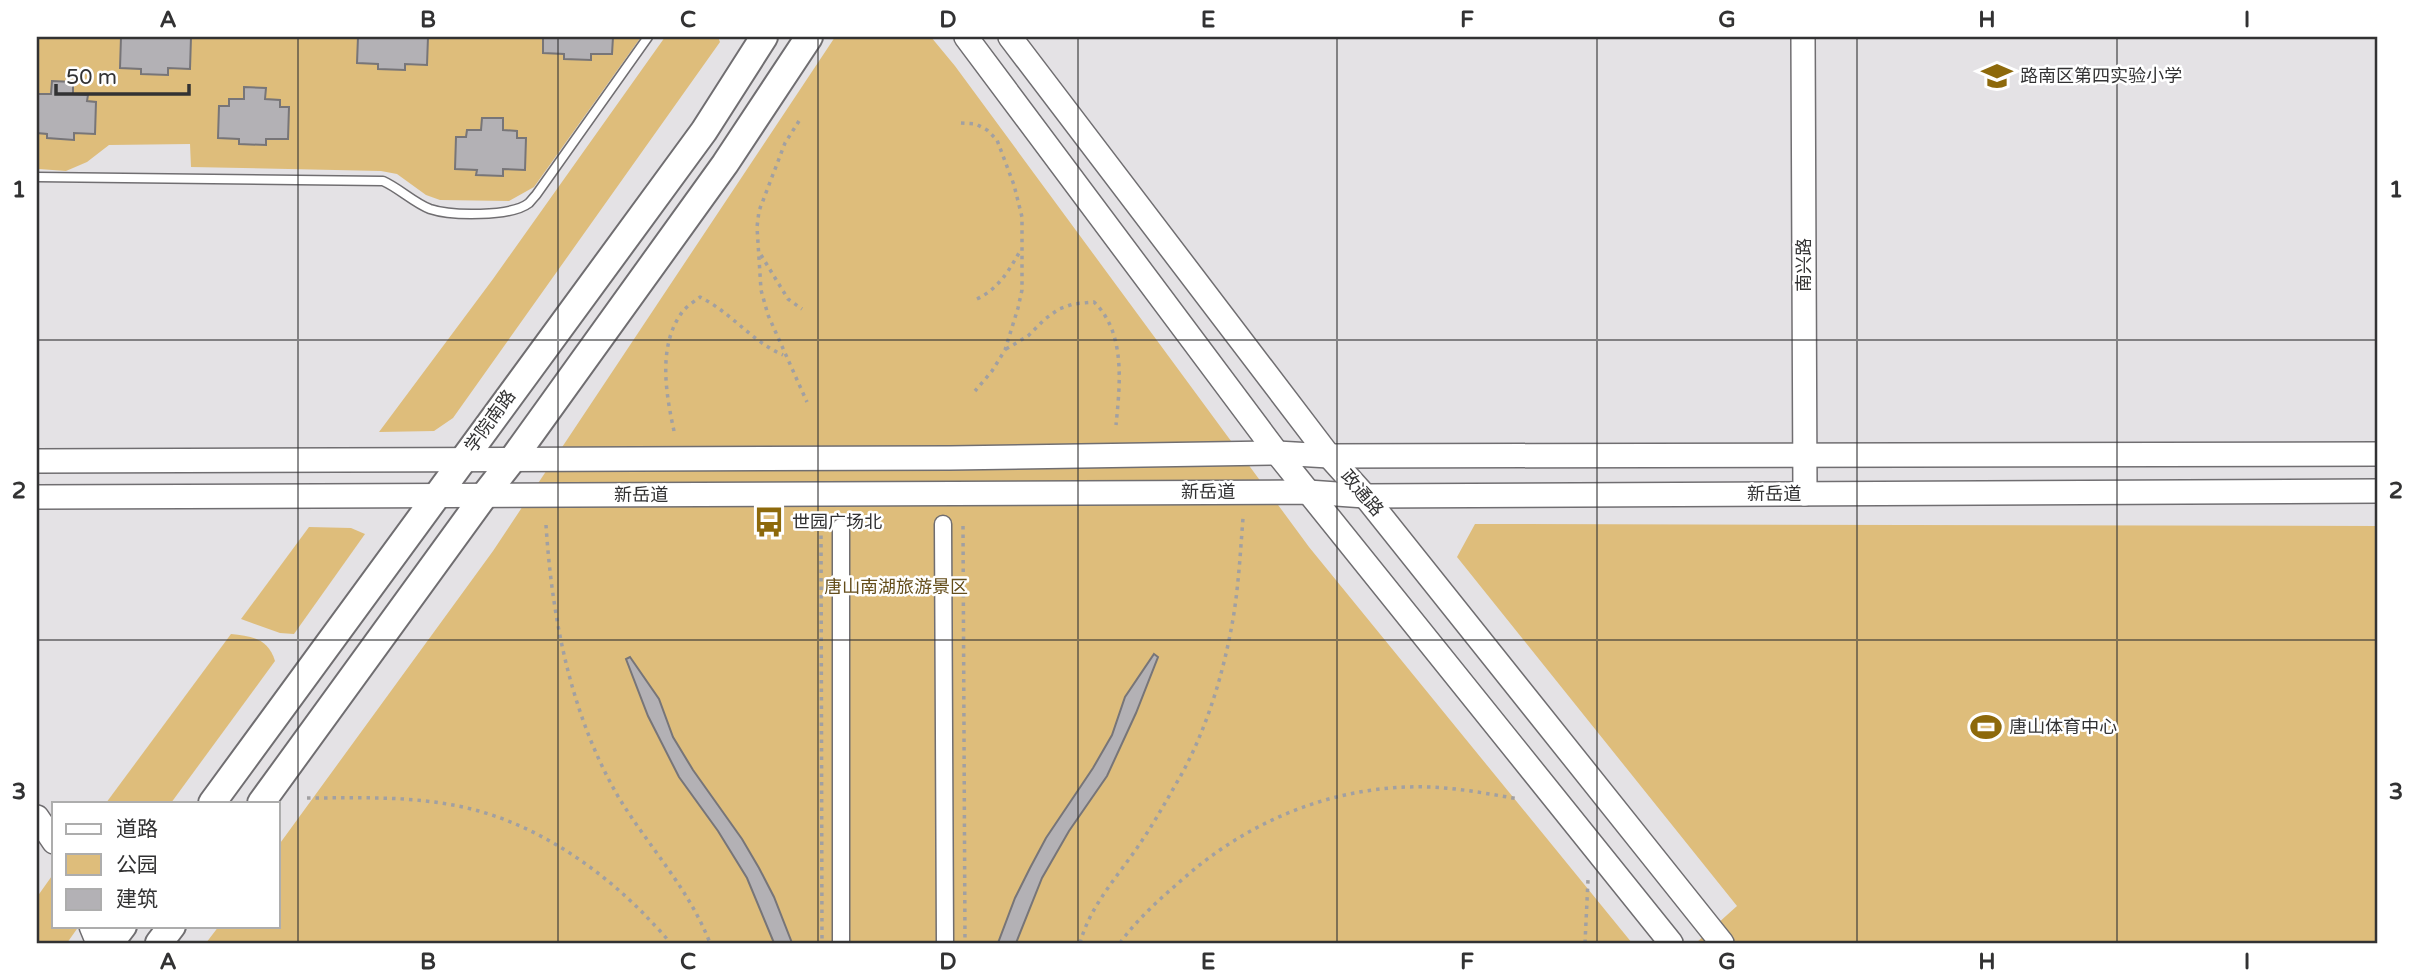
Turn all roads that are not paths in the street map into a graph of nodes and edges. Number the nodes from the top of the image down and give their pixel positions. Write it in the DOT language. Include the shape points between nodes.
graph roads {
  1 [pos="648,37"];
  2 [pos="809,37"];
  3 [pos="966,37"];
  4 [pos="1010,37"];
  5 [pos="1803,37"];
  6 [pos="757,39"];
  7 [pos="37,177"];
  8 [pos="1277,453"];
  9 [pos="2378,454"];
  10 [pos="1805,455"];
  11 [pos="1329,456"];
  12 [pos="462,460"];
  13 [pos="512,460"];
  14 [pos="37,461"];
  15 [pos="2378,491"];
  16 [pos="1308,492"];
  17 [pos="1805,494"];
  18 [pos="484,496"];
  19 [pos="1365,496"];
  20 [pos="37,497"];
  21 [pos="437,497"];
  22 [pos="943,524"];
  23 [pos="841,527"];
  24 [pos="213,802"];
  25 [pos="262,802"];
  26 [pos="37,817"];
  27 [pos="52,839"];
  28 [pos="1675,885"];
  29 [pos="1649,916"];
  30 [pos="121,928"];
  31 [pos="170,928"];
  32 [pos="110,943"];
  33 [pos="159,943"];
  34 [pos="841,943"];
  35 [pos="945,943"];
  36 [pos="1671,943"];
  37 [pos="1722,943"];
  1 -- 7 [label="lane" via="536,195 511,211 446,213 427,208 383,181"];
  2 -- 13 [label="main road" via="725,164"];
  3 -- 8 [label="main road"];
  4 -- 11 [label="main road, 政通路"];
  5 -- 10 [label="main road, 南兴路"];
  6 -- 12 [label="main road, 学院南路" via="704,131"];
  8 -- 11 [label="main road, 新岳道"];
  8 -- 13 [label="main road, 新岳道"];
  8 -- 16 [label="main road"];
  9 -- 10 [label="main road, 新岳道"];
  10 -- 11 [label="main road, 新岳道"];
  10 -- 17 [label="main road, 南兴路"];
  11 -- 19 [label="main road, 政通路"];
  12 -- 13 [label="main road, 新岳道"];
  12 -- 14 [label="main road, 新岳道"];
  12 -- 21 [label="main road, 学院南路"];
  13 -- 18 [label="main road"];
  15 -- 17 [label="main road, 新岳道"];
  16 -- 18 [label="main road, 新岳道"];
  16 -- 19 [label="main road, 新岳道"];
  16 -- 29 [label="main road"];
  17 -- 19 [label="main road, 新岳道"];
  18 -- 21 [label="main road, 新岳道"];
  18 -- 25 [label="main road"];
  19 -- 28 [label="main road, 政通路"];
  20 -- 21 [label="main road, 新岳道"];
  21 -- 24 [label="main road, 学院南路"];
  22 -- 35 [label="street"];
  23 -- 34 [label="street"];
  26 -- 27 [label="main road"];
  28 -- 29 [label="main road"];
  28 -- 37 [label="main road, 政通路"];
  29 -- 36 [label="main road"];
  30 -- 32 [label="main road"];
  31 -- 33 [label="main road"];
}
